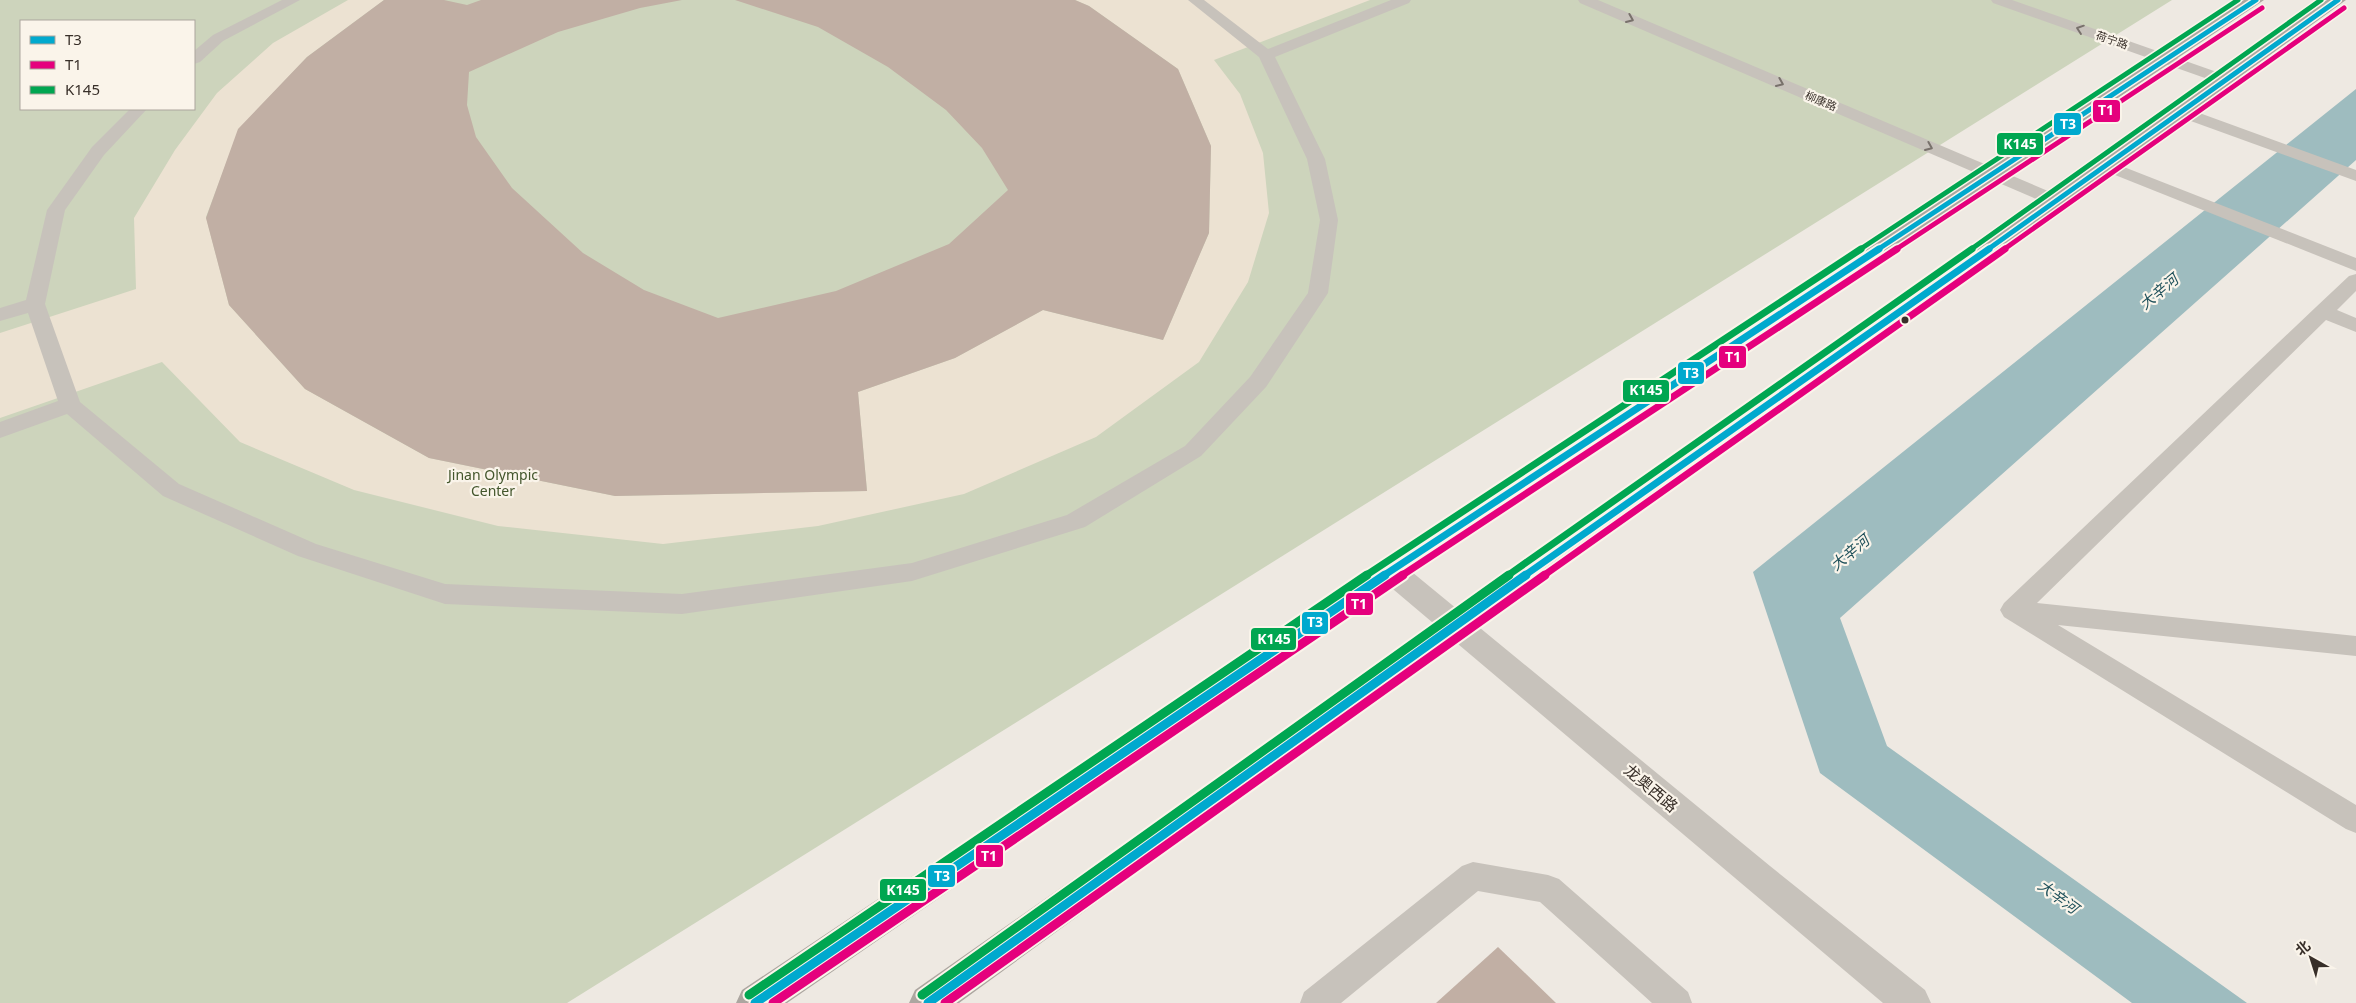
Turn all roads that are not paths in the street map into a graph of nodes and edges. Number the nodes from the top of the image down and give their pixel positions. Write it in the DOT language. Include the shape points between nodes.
graph roads {
  1 [pos="293,0"];
  2 [pos="1195,0"];
  3 [pos="1404,0"];
  4 [pos="1585,0"];
  5 [pos="1998,0"];
  6 [pos="2256,0"];
  7 [pos="2338,0"];
  8 [pos="1266,55"];
  9 [pos="195,58"];
  10 [pos="2167,59"];
  11 [pos="2225,80"];
  12 [pos="138,110"];
  13 [pos="2184,112"];
  14 [pos="2106,165"];
  15 [pos="1993,174"];
  16 [pos="2353,175"];
  17 [pos="2056,201"];
  18 [pos="2356,265"];
  19 [pos="2356,280"];
  20 [pos="35,304"];
  21 [pos="2323,311"];
  22 [pos="0,315"];
  23 [pos="2356,326"];
  24 [pos="70,405"];
  25 [pos="0,430"];
  26 [pos="1392,571"];
  27 [pos="2013,610"];
  28 [pos="1456,624"];
  29 [pos="2356,646"];
  30 [pos="2356,820"];
  31 [pos="755,1003"];
  32 [pos="928,1003"];
  33 [pos="1316,1003"];
  34 [pos="1676,1003"];
  35 [pos="1912,1003"];
  1 -- 9 [label="street" via="218,38"];
  2 -- 8 [label="street"];
  3 -- 8 [label="street"];
  4 -- 15 [label="street, 柳康路, one-way"];
  10 -- 5 [label="street, 荷宁路, one-way"];
  6 -- 10 [label="main road"];
  7 -- 11 [label="main road"];
  8 -- 24 [label="street" via="1316,159 1329,220 1318,293 1264,374 1193,451 1076,520 912,572 682,604 445,594 307,550 171,490"];
  10 -- 11 [label="street, 荷宁路"];
  10 -- 15 [label="main road"];
  11 -- 13 [label="main road"];
  12 -- 20 [label="street" via="98,151 56,210"];
  13 -- 14 [label="main road"];
  13 -- 16 [label="street"];
  14 -- 17 [label="main road"];
  14 -- 18 [label="street"];
  15 -- 17 [label="street, 柳康路"];
  15 -- 26 [label="main road"];
  17 -- 28 [label="main road"];
  19 -- 21 [label="street"];
  20 -- 22 [label="street"];
  20 -- 24 [label="street"];
  21 -- 23 [label="street"];
  21 -- 27 [label="street"];
  24 -- 25 [label="street"];
  26 -- 28 [label="street, 龙奥西路"];
  26 -- 31 [label="main road"];
  27 -- 29 [label="street"];
  27 -- 30 [label="street"];
  28 -- 32 [label="main road"];
  28 -- 35 [label="street, 龙奥西路"];
  33 -- 34 [label="street" via="1473,876 1548,889"];
}
